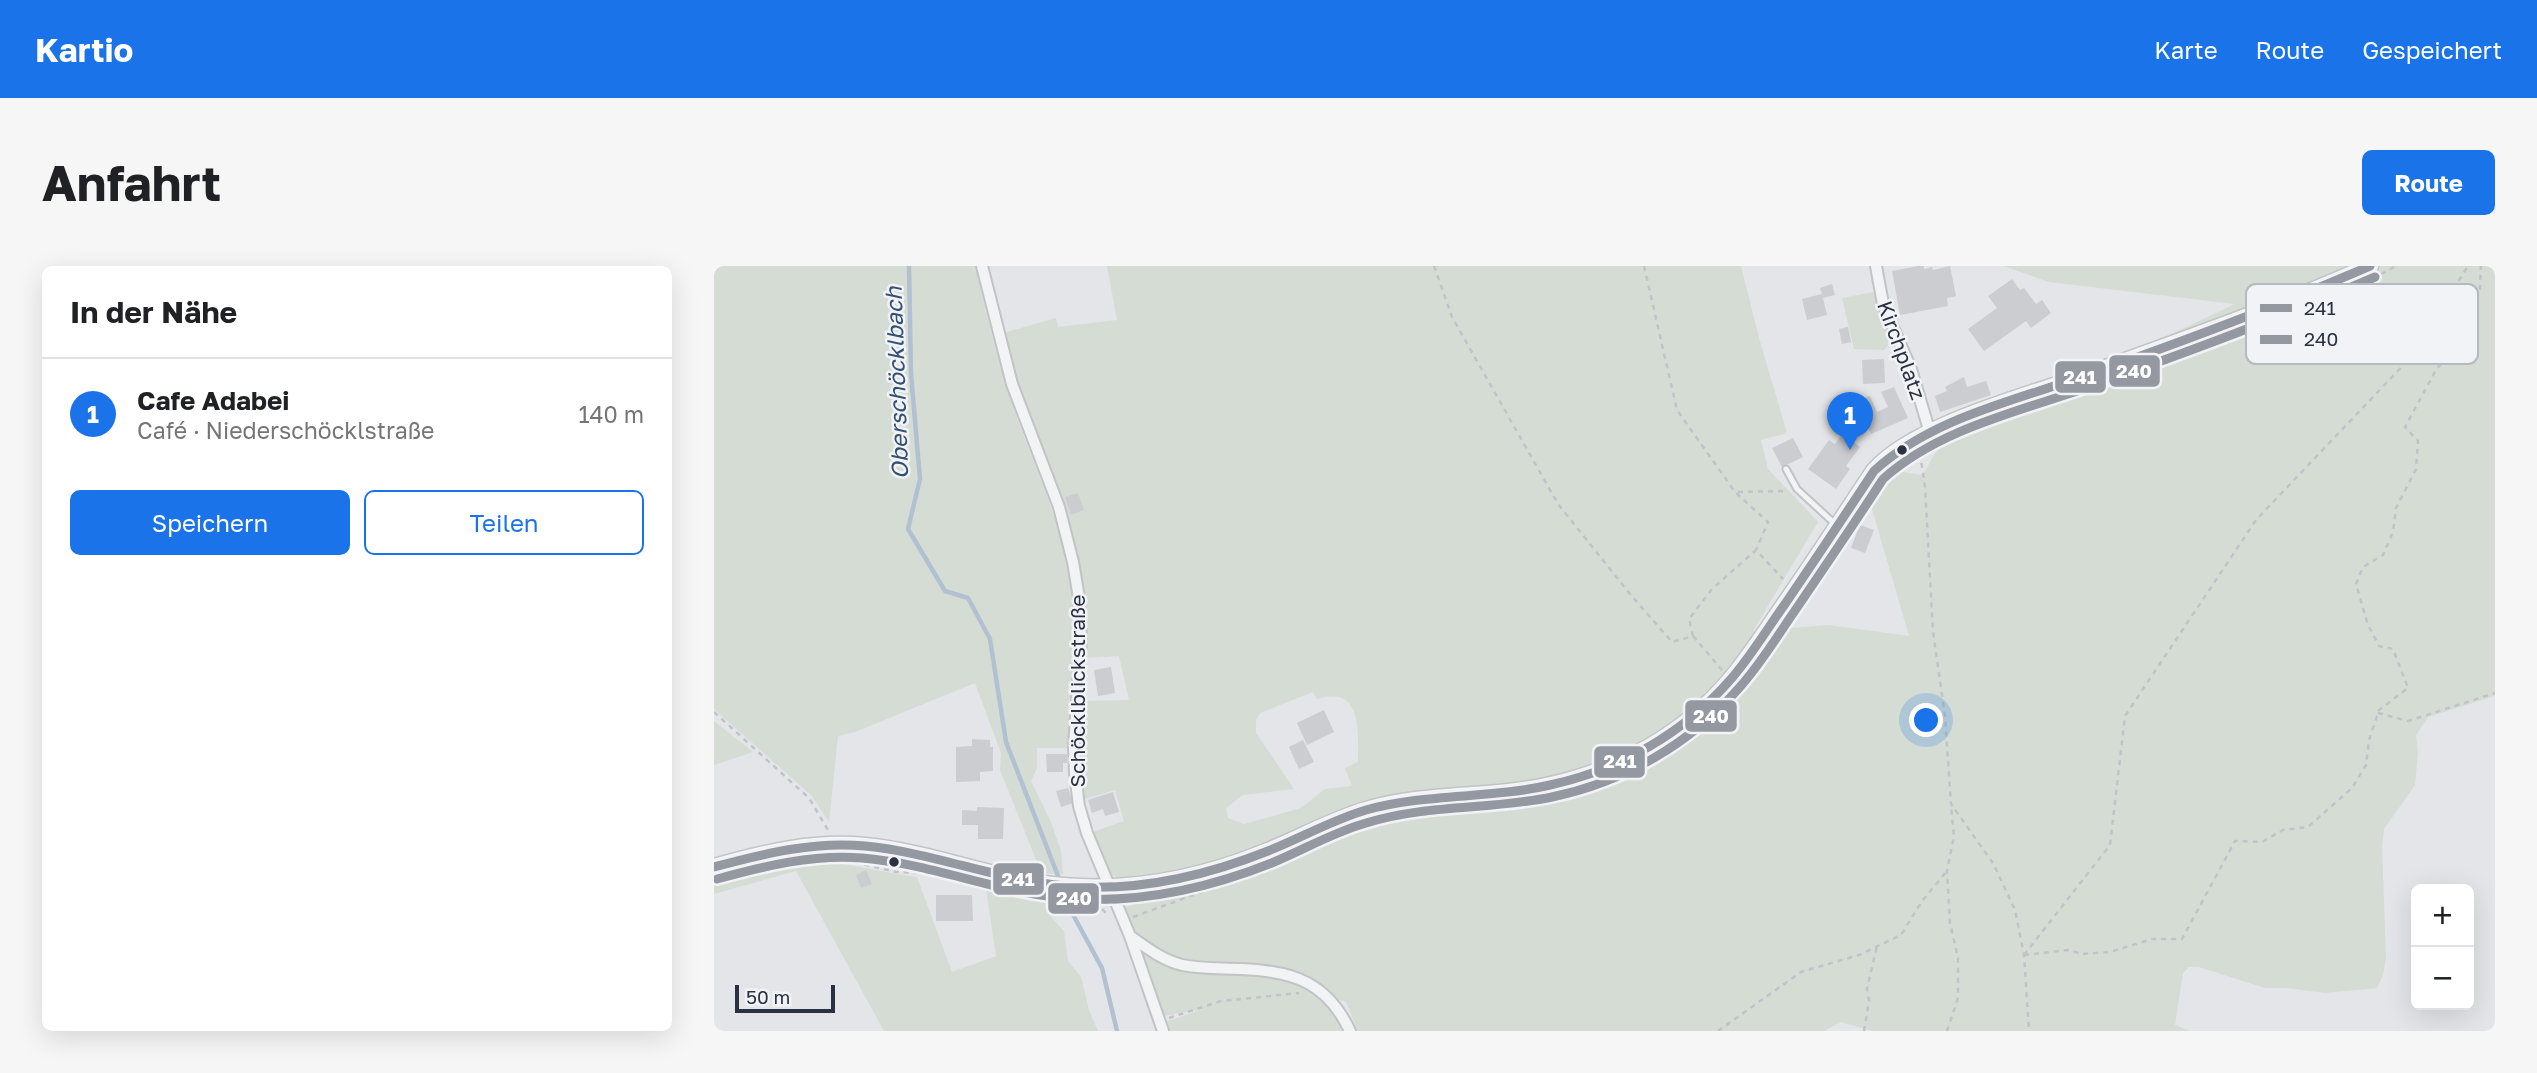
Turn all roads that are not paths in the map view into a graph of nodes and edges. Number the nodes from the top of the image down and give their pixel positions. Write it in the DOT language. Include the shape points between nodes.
graph roads {
  1 [pos="982,266"];
  2 [pos="1876,266"];
  3 [pos="2370,266"];
  4 [pos="2327,284"];
  5 [pos="2246,317"];
  6 [pos="1930,433"];
  7 [pos="1787,469"];
  8 [pos="1837,526"];
  9 [pos="714,867"];
  10 [pos="1111,887"];
  11 [pos="1130,936"];
  12 [pos="1161,1026"];
  13 [pos="1350,1031"];
  1 -- 10 [label="street, Schöcklblickstraße" via="1012,384 1059,507 1073,562 1081,639 1075,782 1087,833"];
  2 -- 6 [label="street, Kirchplatz" via="1883,304 1912,369"];
  3 -- 4 [label="main road"];
  5 -- 6 [label="main road"];
  6 -- 8 [label="main road" via="1885,458"];
  7 -- 8 [label="lane" via="1797,489"];
  8 -- 10 [label="main road" via="1730,680 1677,728 1612,767 1548,786 1419,799 1366,810 1225,868 1171,882"];
  9 -- 10 [label="main road" via="774,851 896,851 993,880"];
  10 -- 11 [label="street, Schöcklblickstraße"];
  11 -- 12 [label="street, Schöcklblickstraße"];
  11 -- 13 [label="street" via="1178,964 1284,974 1309,983 1340,1009"];
}
